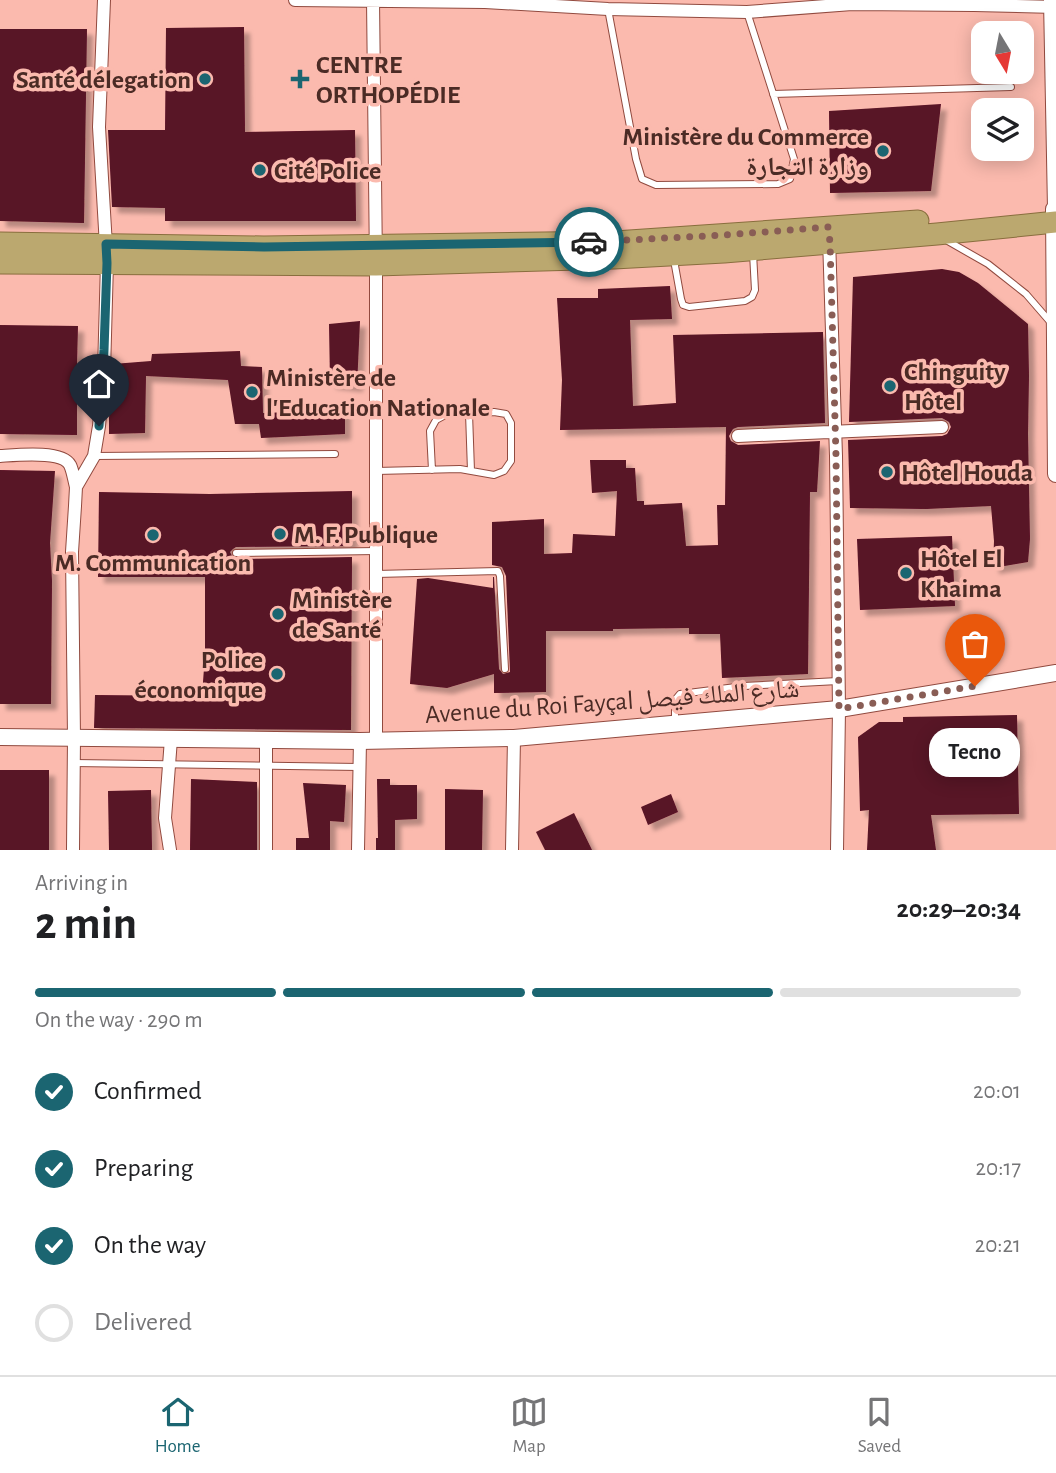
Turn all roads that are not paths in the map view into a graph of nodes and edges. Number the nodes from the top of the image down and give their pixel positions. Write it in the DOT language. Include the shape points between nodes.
graph roads {
  1 [pos="104,0"];
  2 [pos="295,0"];
  3 [pos="373,1"];
  4 [pos="485,1"];
  5 [pos="852,2"];
  6 [pos="910,2"];
  7 [pos="974,2"];
  8 [pos="608,4"];
  9 [pos="1052,5"];
  10 [pos="747,12"];
  11 [pos="1010,87"];
  12 [pos="773,94"];
  13 [pos="1055,215"];
  14 [pos="937,234"];
  15 [pos="829,235"];
  16 [pos="0,243"];
  17 [pos="753,249"];
  18 [pos="106,253"];
  19 [pos="376,255"];
  20 [pos="674,255"];
  21 [pos="0,263"];
  22 [pos="1055,328"];
  23 [pos="469,413"];
  24 [pos="942,428"];
  25 [pos="834,433"];
  26 [pos="738,436"];
  27 [pos="335,454"];
  28 [pos="0,456"];
  29 [pos="94,456"];
  30 [pos="432,470"];
  31 [pos="376,471"];
  32 [pos="471,471"];
  33 [pos="1056,474"];
  34 [pos="76,487"];
  35 [pos="376,551"];
  36 [pos="236,553"];
  37 [pos="376,574"];
  38 [pos="505,669"];
  39 [pos="1056,673"];
  40 [pos="838,681"];
  41 [pos="839,709"];
  42 [pos="675,725"];
  43 [pos="0,737"];
  44 [pos="74,738"];
  45 [pos="514,738"];
  46 [pos="172,739"];
  47 [pos="266,740"];
  48 [pos="368,741"];
  49 [pos="74,763"];
  50 [pos="170,764"];
  51 [pos="266,766"];
  52 [pos="360,767"];
  53 [pos="73,850"];
  54 [pos="170,850"];
  55 [pos="266,850"];
  56 [pos="358,850"];
  57 [pos="512,850"];
  58 [pos="837,850"];
  1 -- 18 [label="street" via="99,127"];
  2 -- 3 [label="street"];
  3 -- 4 [label="street"];
  3 -- 19 [label="street"];
  4 -- 8 [label="street"];
  5 -- 6 [label="street"];
  5 -- 10 [label="street"];
  6 -- 7 [label="street"];
  7 -- 9 [label="street"];
  8 -- 10 [label="street"];
  8 -- 12 [label="lane" via="642,179 656,185 778,184 790,179 794,159"];
  9 -- 13 [label="street"];
  10 -- 12 [label="lane"];
  11 -- 12 [label="lane"];
  13 -- 14 [label="highway"];
  13 -- 15 [label="highway" via="934,220"];
  13 -- 22 [label="street"];
  14 -- 15 [label="highway"];
  14 -- 22 [label="lane" via="988,264 1026,294"];
  15 -- 17 [label="highway"];
  15 -- 19 [label="highway"];
  15 -- 25 [label="street"];
  16 -- 18 [label="highway"];
  17 -- 20 [label="highway"];
  17 -- 20 [label="lane" via="752,297 689,307 681,299"];
  18 -- 19 [label="highway" via="266,266"];
  18 -- 21 [label="highway"];
  18 -- 29 [label="street" via="102,403"];
  19 -- 20 [label="highway"];
  19 -- 31 [label="street"];
  22 -- 33 [label="street"];
  23 -- 30 [label="lane" via="447,414 436,420 430,431"];
  23 -- 32 [label="lane"];
  23 -- 32 [label="lane" via="506,414 510,423 511,461 504,471 495,475"];
  24 -- 25 [label="street"];
  25 -- 26 [label="street"];
  25 -- 40 [label="street"];
  27 -- 29 [label="lane"];
  28 -- 34 [label="street" via="64,458"];
  29 -- 34 [label="street"];
  30 -- 31 [label="lane"];
  30 -- 32 [label="lane"];
  31 -- 35 [label="street"];
  34 -- 44 [label="street"];
  35 -- 36 [label="lane"];
  35 -- 37 [label="street"];
  37 -- 38 [label="lane" via="498,571"];
  37 -- 48 [label="street"];
  39 -- 41 [label="street, Avenue du Roi Fayçal شارع الملك فيصل"];
  40 -- 41 [label="street"];
  40 -- 42 [label="lane" via="680,694"];
  41 -- 42 [label="street, Avenue du Roi Fayçal شارع الملك فيصل"];
  41 -- 58 [label="street"];
  42 -- 45 [label="street, Avenue du Roi Fayçal شارع الملك فيصل"];
  43 -- 44 [label="street, Avenue du Roi Fayçal شارع الملك فيصل"];
  44 -- 46 [label="street, Avenue du Roi Fayçal شارع الملك فيصل"];
  44 -- 49 [label="street"];
  45 -- 48 [label="street, Avenue du Roi Fayçal شارع الملك فيصل"];
  45 -- 57 [label="street"];
  46 -- 47 [label="street, Avenue du Roi Fayçal شارع الملك فيصل"];
  46 -- 50 [label="street"];
  47 -- 48 [label="street, Avenue du Roi Fayçal شارع الملك فيصل"];
  47 -- 51 [label="street"];
  48 -- 52 [label="street"];
  49 -- 50 [label="lane"];
  49 -- 53 [label="street"];
  50 -- 51 [label="lane"];
  50 -- 54 [label="street" via="165,818"];
  51 -- 52 [label="lane"];
  51 -- 55 [label="street"];
  52 -- 56 [label="street"];
}
